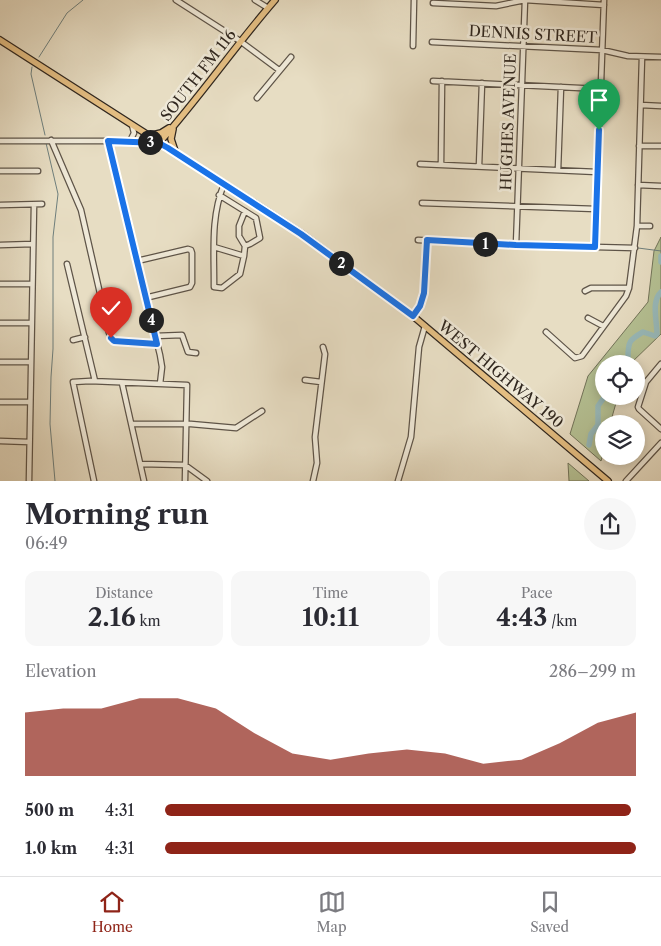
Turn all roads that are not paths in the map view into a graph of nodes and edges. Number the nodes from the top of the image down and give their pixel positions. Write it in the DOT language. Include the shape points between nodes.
graph roads {
  1 [pos="176,0"];
  2 [pos="255,0"];
  3 [pos="275,0"];
  4 [pos="414,0"];
  5 [pos="525,0"];
  6 [pos="452,2"];
  7 [pos="604,2"];
  8 [pos="433,3"];
  9 [pos="268,8"];
  10 [pos="0,40"];
  11 [pos="240,41"];
  12 [pos="432,42"];
  13 [pos="413,46"];
  14 [pos="524,46"];
  15 [pos="602,50"];
  16 [pos="291,57"];
  17 [pos="642,57"];
  18 [pos="661,57"];
  19 [pos="279,70"];
  20 [pos="433,81"];
  21 [pos="442,81"];
  22 [pos="482,83"];
  23 [pos="522,85"];
  24 [pos="561,87"];
  25 [pos="600,89"];
  26 [pos="256,98"];
  27 [pos="640,105"];
  28 [pos="661,106"];
  29 [pos="132,125"];
  30 [pos="175,125"];
  31 [pos="148,136"];
  32 [pos="0,140"];
  33 [pos="51,140"];
  34 [pos="108,141"];
  35 [pos="130,141"];
  36 [pos="159,143"];
  37 [pos="639,146"];
  38 [pos="661,146"];
  39 [pos="176,153"];
  40 [pos="420,164"];
  41 [pos="441,164"];
  42 [pos="479,166"];
  43 [pos="519,168"];
  44 [pos="558,170"];
  45 [pos="0,171"];
  46 [pos="38,171"];
  47 [pos="597,172"];
  48 [pos="224,184"];
  49 [pos="638,185"];
  50 [pos="661,186"];
  51 [pos="219,195"];
  52 [pos="422,203"];
  53 [pos="34,204"];
  54 [pos="42,204"];
  55 [pos="0,205"];
  56 [pos="517,208"];
  57 [pos="596,209"];
  58 [pos="245,210"];
  59 [pos="637,226"];
  60 [pos="650,226"];
  61 [pos="418,240"];
  62 [pos="427,240"];
  63 [pos="33,244"];
  64 [pos="0,245"];
  65 [pos="516,245"];
  66 [pos="245,246"];
  67 [pos="214,247"];
  68 [pos="595,247"];
  69 [pos="634,248"];
  70 [pos="244,256"];
  71 [pos="137,261"];
  72 [pos="67,264"];
  73 [pos="0,284"];
  74 [pos="32,284"];
  75 [pos="629,288"];
  76 [pos="585,291"];
  77 [pos="145,298"];
  78 [pos="413,316"];
  79 [pos="588,318"];
  80 [pos="0,323"];
  81 [pos="31,324"];
  82 [pos="425,326"];
  83 [pos="603,326"];
  84 [pos="546,332"];
  85 [pos="155,336"];
  86 [pos="85,337"];
  87 [pos="73,340"];
  88 [pos="157,344"];
  89 [pos="323,347"];
  90 [pos="196,354"];
  91 [pos="0,362"];
  92 [pos="30,362"];
  93 [pos="661,364"];
  94 [pos="305,380"];
  95 [pos="96,381"];
  96 [pos="321,382"];
  97 [pos="122,383"];
  98 [pos="160,384"];
  99 [pos="0,402"];
  100 [pos="30,402"];
  101 [pos="262,411"];
  102 [pos="132,424"];
  103 [pos="186,424"];
  104 [pos="661,430"];
  105 [pos="0,442"];
  106 [pos="29,442"];
  107 [pos="661,443"];
  108 [pos="141,464"];
  109 [pos="185,465"];
  110 [pos="24,481"];
  111 [pos="29,481"];
  112 [pos="94,481"];
  113 [pos="144,481"];
  114 [pos="185,481"];
  115 [pos="207,481"];
  116 [pos="313,481"];
  117 [pos="398,481"];
  118 [pos="608,481"];
  119 [pos="626,481"];
  1 -- 11 [label="street"];
  2 -- 9 [label="street"];
  3 -- 9 [label="main road, SOUTH FM 116"];
  4 -- 13 [label="street"];
  5 -- 6 [label="street" via="496,6"];
  5 -- 7 [label="street"];
  5 -- 14 [label="street, HUGHES AVENUE"];
  6 -- 8 [label="street"];
  7 -- 15 [label="street"];
  9 -- 11 [label="main road, SOUTH FM 116"];
  10 -- 29 [label="main road, WEST HIGHWAY 190"];
  11 -- 19 [label="street"];
  11 -- 30 [label="main road, SOUTH FM 116"];
  12 -- 14 [label="street, DENNIS STREET"];
  14 -- 15 [label="street, DENNIS STREET"];
  14 -- 23 [label="street, HUGHES AVENUE"];
  15 -- 17 [label="street, DENNIS STREET"];
  15 -- 25 [label="street"];
  16 -- 19 [label="street"];
  17 -- 18 [label="street, DENNIS STREET"];
  17 -- 27 [label="street"];
  19 -- 26 [label="street"];
  20 -- 21 [label="street"];
  21 -- 22 [label="street"];
  21 -- 41 [label="street"];
  22 -- 23 [label="street"];
  22 -- 42 [label="street"];
  23 -- 24 [label="street"];
  23 -- 43 [label="street, HUGHES AVENUE"];
  24 -- 25 [label="street"];
  24 -- 44 [label="street"];
  25 -- 47 [label="street"];
  27 -- 28 [label="street"];
  27 -- 37 [label="street"];
  29 -- 31 [label="main road, WEST HIGHWAY 190"];
  29 -- 35 [label="street" via="134,133"];
  30 -- 31 [label="main road"];
  30 -- 36 [label="main road, SOUTH FM 116"];
  30 -- 39 [label="main road" via="171,139"];
  31 -- 36 [label="main road, WEST HIGHWAY 190"];
  32 -- 33 [label="street"];
  33 -- 34 [label="street"];
  33 -- 88 [label="street" via="81,210 111,338 114,341"];
  34 -- 35 [label="street"];
  34 -- 71 [label="street"];
  35 -- 36 [label="street"];
  36 -- 39 [label="main road, WEST HIGHWAY 190"];
  37 -- 38 [label="street"];
  37 -- 49 [label="street"];
  39 -- 48 [label="main road, WEST HIGHWAY 190"];
  40 -- 41 [label="street"];
  41 -- 42 [label="street"];
  42 -- 43 [label="street"];
  43 -- 44 [label="street"];
  43 -- 56 [label="street, HUGHES AVENUE"];
  44 -- 47 [label="street"];
  45 -- 46 [label="street"];
  47 -- 57 [label="street"];
  48 -- 51 [label="street"];
  48 -- 78 [label="main road, WEST HIGHWAY 190" via="301,234"];
  49 -- 50 [label="street"];
  49 -- 59 [label="street"];
  51 -- 58 [label="street"];
  51 -- 67 [label="street"];
  52 -- 56 [label="street"];
  53 -- 54 [label="street"];
  53 -- 55 [label="street"];
  53 -- 63 [label="street"];
  56 -- 57 [label="street"];
  56 -- 65 [label="street, HUGHES AVENUE"];
  57 -- 68 [label="street"];
  58 -- 66 [label="street" via="239,236"];
  58 -- 66 [label="street" via="256,218 260,238"];
  59 -- 60 [label="street"];
  59 -- 69 [label="street"];
  61 -- 62 [label="street"];
  62 -- 65 [label="street"];
  62 -- 78 [label="street" via="424,293"];
  63 -- 64 [label="street"];
  63 -- 74 [label="street"];
  65 -- 68 [label="street"];
  66 -- 70 [label="street"];
  67 -- 70 [label="street"];
  67 -- 70 [label="street" via="214,287 217,288 222,288 240,274"];
  68 -- 69 [label="street"];
  69 -- 75 [label="street"];
  71 -- 77 [label="street"];
  71 -- 77 [label="street" via="188,250 192,253 190,286"];
  72 -- 86 [label="street"];
  73 -- 74 [label="street"];
  74 -- 81 [label="street"];
  75 -- 76 [label="street" via="591,288"];
  75 -- 83 [label="street"];
  77 -- 85 [label="street"];
  78 -- 82 [label="main road, WEST HIGHWAY 190"];
  79 -- 83 [label="street"];
  80 -- 81 [label="street"];
  81 -- 92 [label="street"];
  82 -- 117 [label="street" via="419,348 411,437"];
  82 -- 118 [label="main road, WEST HIGHWAY 190"];
  83 -- 84 [label="street" via="582,356 575,358"];
  85 -- 88 [label="street"];
  85 -- 90 [label="street" via="182,335 188,352"];
  86 -- 87 [label="street"];
  86 -- 95 [label="street"];
  88 -- 98 [label="street" via="162,367"];
  89 -- 96 [label="street"];
  91 -- 92 [label="street"];
  92 -- 100 [label="street"];
  93 -- 104 [label="street" via="646,382 638,407"];
  94 -- 96 [label="street"];
  95 -- 97 [label="street"];
  95 -- 112 [label="street" via="73,382"];
  96 -- 116 [label="street" via="315,438 317,463"];
  97 -- 98 [label="street"];
  97 -- 102 [label="street"];
  98 -- 103 [label="street" via="187,386"];
  99 -- 100 [label="street"];
  100 -- 106 [label="street"];
  101 -- 103 [label="street" via="236,428"];
  102 -- 103 [label="street"];
  102 -- 108 [label="street"];
  103 -- 109 [label="street"];
  105 -- 106 [label="street"];
  106 -- 111 [label="street"];
  107 -- 119 [label="street"];
  108 -- 109 [label="street"];
  108 -- 113 [label="street"];
  109 -- 114 [label="street"];
  109 -- 115 [label="street"];
  110 -- 111 [label="street"];
}
